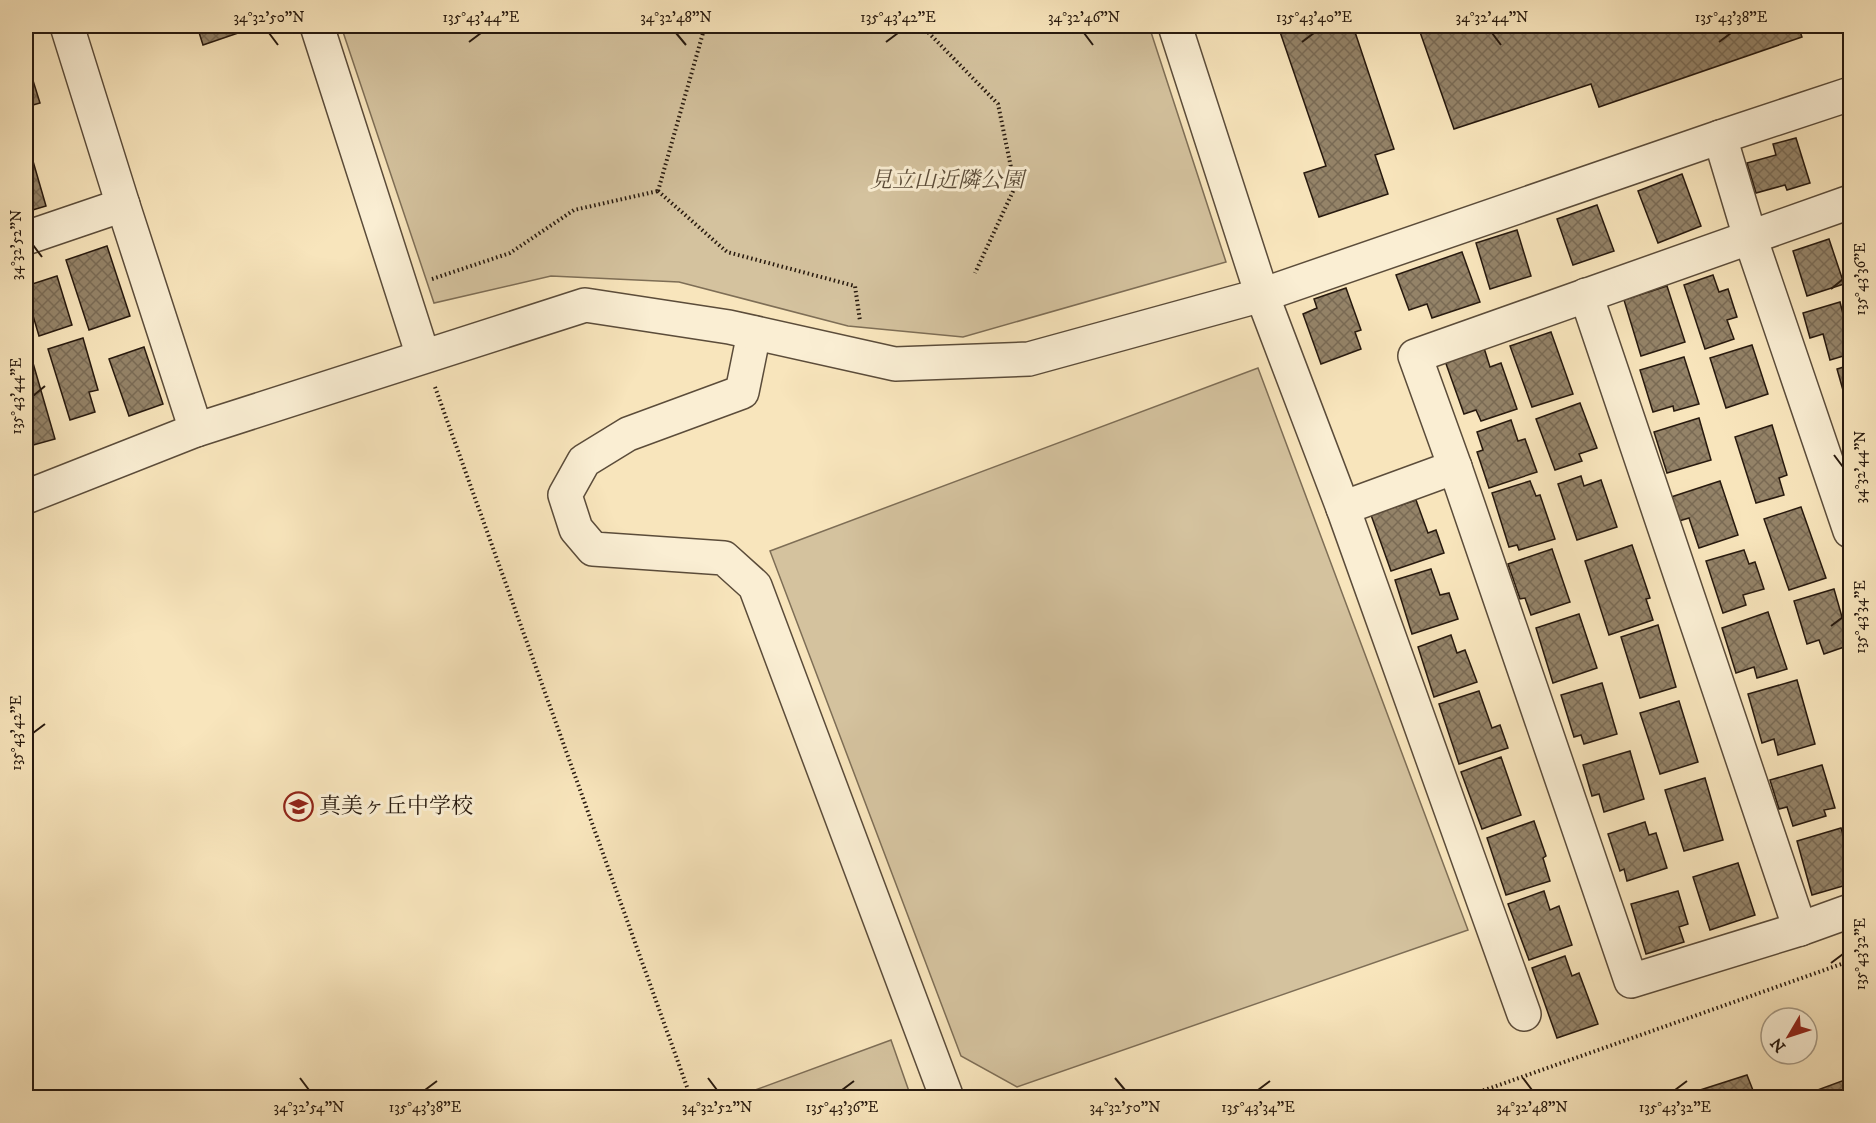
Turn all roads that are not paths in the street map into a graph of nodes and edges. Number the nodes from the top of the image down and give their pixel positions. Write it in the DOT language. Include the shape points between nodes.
graph roads {
  1 [pos="67,26"];
  2 [pos="317,26"];
  3 [pos="1175,26"];
  4 [pos="1851,94"];
  5 [pos="1720,137"];
  6 [pos="1851,202"];
  7 [pos="123,205"];
  8 [pos="1750,237"];
  9 [pos="26,238"];
  10 [pos="1262,295"];
  11 [pos="1586,295"];
  12 [pos="754,333"];
  13 [pos="423,356"];
  14 [pos="196,430"];
  15 [pos="1455,467"];
  16 [pos="26,497"];
  17 [pos="1343,508"];
  18 [pos="1851,531"];
  19 [pos="1851,911"];
  20 [pos="1800,929"];
  21 [pos="1524,1014"];
  22 [pos="947,1098"];
  1 -- 7 [label="street"];
  2 -- 13 [label="street"];
  3 -- 10 [label="street"];
  4 -- 5 [label="street"];
  5 -- 8 [label="street"];
  5 -- 10 [label="street"];
  6 -- 8 [label="street"];
  7 -- 9 [label="street"];
  7 -- 14 [label="street"];
  8 -- 11 [label="street"];
  8 -- 18 [label="street"];
  10 -- 12 [label="street" via="1029,359 895,364"];
  10 -- 17 [label="street"];
  11 -- 15 [label="street" via="1415,356"];
  11 -- 20 [label="street"];
  12 -- 13 [label="street" via="585,305"];
  12 -- 22 [label="street" via="742,392 628,435 584,460 565,495 576,529 593,549 724,558 754,586"];
  13 -- 14 [label="street"];
  14 -- 16 [label="street"];
  15 -- 17 [label="street"];
  15 -- 20 [label="street" via="1631,981"];
  17 -- 21 [label="street"];
  19 -- 20 [label="street"];
}
